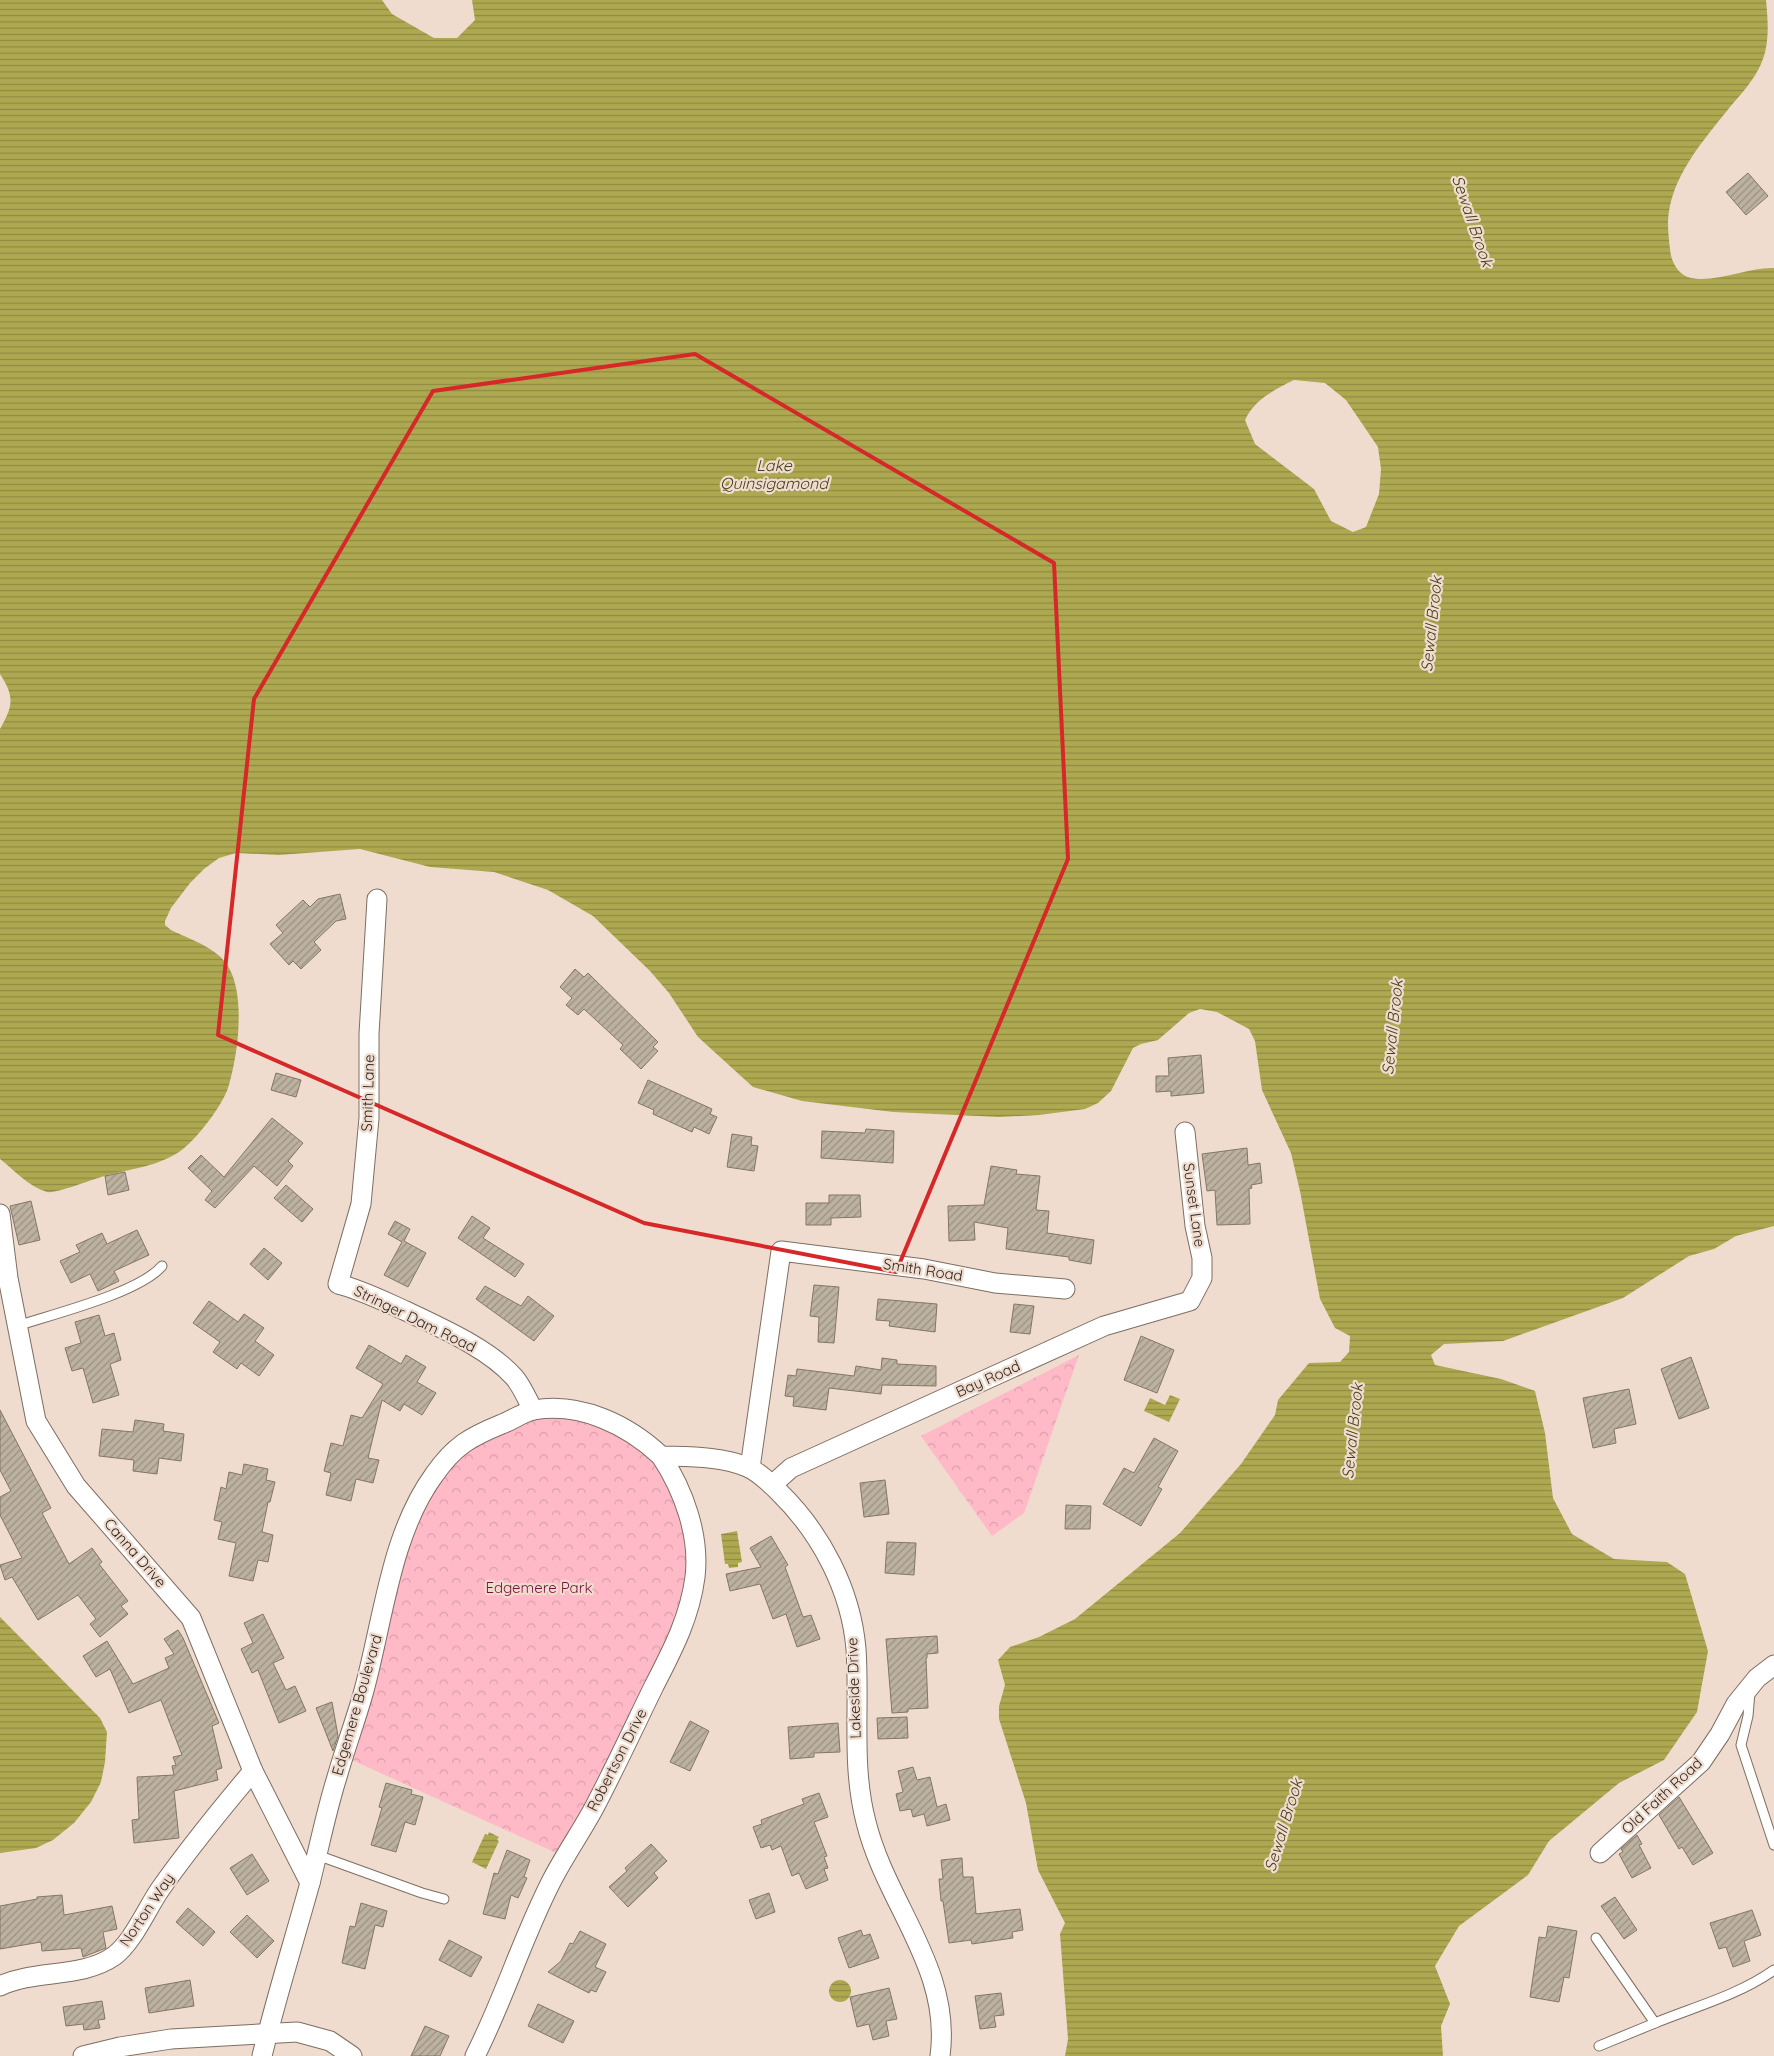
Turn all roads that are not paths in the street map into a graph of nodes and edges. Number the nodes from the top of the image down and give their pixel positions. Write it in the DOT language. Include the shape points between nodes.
graph roads {
  1 [pos="377,899"];
  2 [pos="1185,1132"];
  3 [pos="0,1214"];
  4 [pos="162,1266"];
  5 [pos="1202,1278"];
  6 [pos="338,1284"];
  7 [pos="1065,1289"];
  8 [pos="17,1326"];
  9 [pos="533,1410"];
  10 [pos="661,1456"];
  11 [pos="750,1468"];
  12 [pos="772,1485"];
  13 [pos="1774,1666"];
  14 [pos="1751,1685"];
  15 [pos="253,1771"];
  16 [pos="1774,1845"];
  17 [pos="1600,1852"];
  18 [pos="317,1855"];
  19 [pos="310,1883"];
  20 [pos="444,1899"];
  21 [pos="1596,1938"];
  22 [pos="1774,1970"];
  23 [pos="0,1986"];
  24 [pos="1655,2023"];
  25 [pos="268,2035"];
  26 [pos="1599,2046"];
  27 [pos="83,2056"];
  28 [pos="262,2056"];
  29 [pos="352,2056"];
  30 [pos="475,2056"];
  31 [pos="940,2056"];
  1 -- 6 [label="street, Smith Lane" via="369,1118 361,1204"];
  2 -- 5 [label="street, Sunset Lane"];
  3 -- 8 [label="street, Canna Drive"];
  4 -- 8 [label="lane" via="145,1281"];
  5 -- 12 [label="street, Bay Road" via="1190,1301 1104,1326 791,1468"];
  6 -- 9 [label="street, Stringer Dam Road" via="360,1289 486,1354 515,1378"];
  7 -- 11 [label="street, Smith Road" via="995,1283 924,1269 781,1251"];
  8 -- 15 [label="street, Canna Drive" via="36,1421 76,1486 191,1618"];
  9 -- 10 [label="street" via="558,1408 584,1412 634,1434"];
  9 -- 18 [label="street, Edgemere Boulevard" via="470,1438 444,1462 419,1499 397,1556 363,1693"];
  10 -- 11 [label="street" via="708,1458"];
  10 -- 30 [label="street, Robertson Drive" via="683,1499 694,1534 695,1577 683,1626 596,1803 552,1880"];
  11 -- 12 [label="street, Lakeside Drive"];
  12 -- 31 [label="street, Lakeside Drive" via="813,1532 829,1558 843,1593 855,1646 856,1739 865,1821 886,1877 930,1969 941,2014"];
  13 -- 14 [label="street, Old Faith Road"];
  14 -- 16 [label="lane" via="1741,1745"];
  14 -- 17 [label="street, Old Faith Road" via="1701,1762"];
  15 -- 19 [label="street, Canna Drive"];
  15 -- 23 [label="street, Norton Way" via="198,1837 129,1940 114,1956 92,1966 15,1980"];
  18 -- 19 [label="street, Edgemere Boulevard"];
  18 -- 20 [label="lane"];
  19 -- 25 [label="street, Edgemere Boulevard"];
  21 -- 24 [label="lane"];
  22 -- 24 [label="lane" via="1734,1992"];
  24 -- 26 [label="lane"];
  25 -- 27 [label="street" via="171,2040"];
  25 -- 28 [label="street, Edgemere Boulevard"];
  25 -- 29 [label="street" via="297,2032 330,2041"];
}
